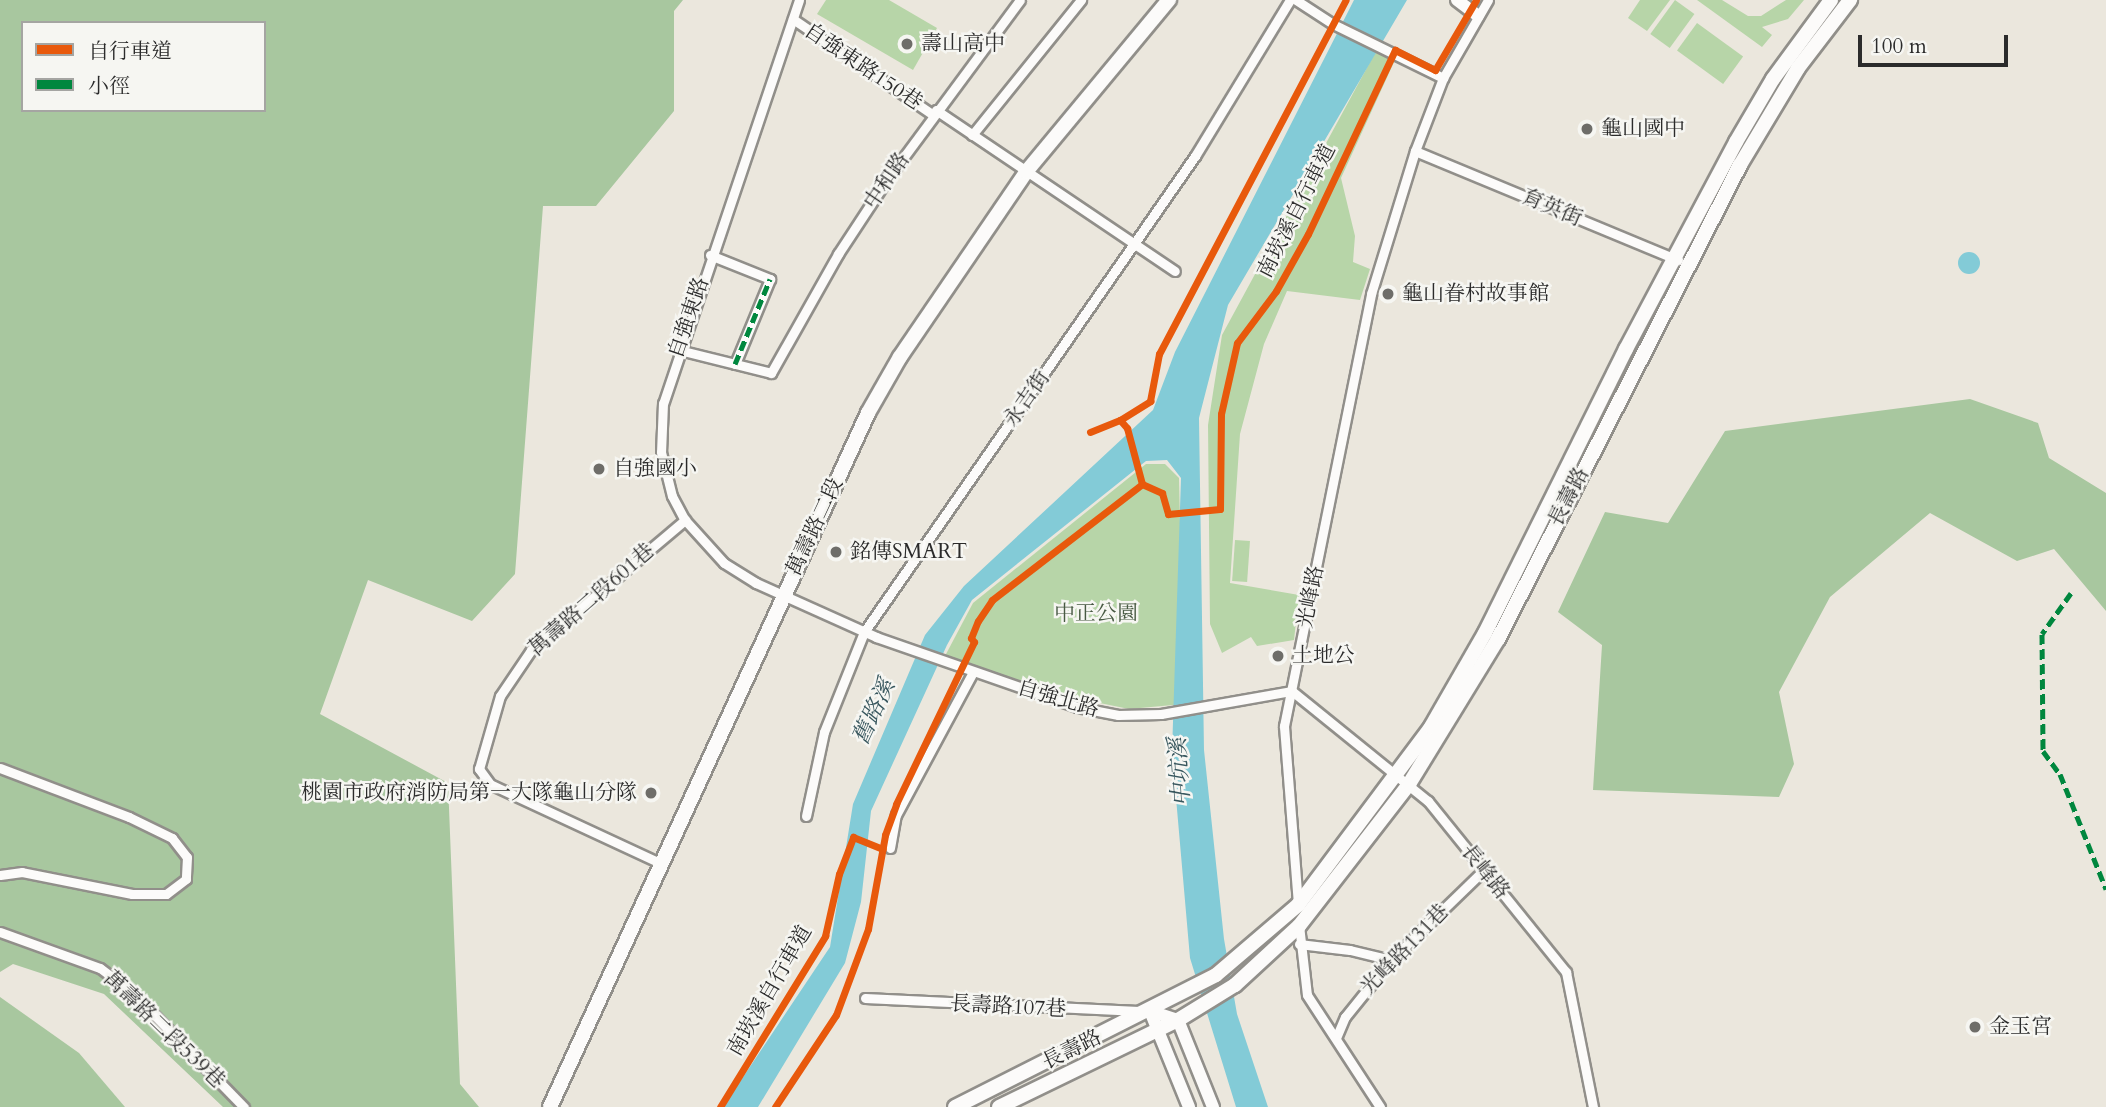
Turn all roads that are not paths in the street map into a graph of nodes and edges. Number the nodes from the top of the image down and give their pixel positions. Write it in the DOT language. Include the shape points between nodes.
graph roads {
  1 [pos="799,0"];
  2 [pos="1020,0"];
  3 [pos="1081,0"];
  4 [pos="1168,0"];
  5 [pos="1290,0"];
  6 [pos="1296,0"];
  7 [pos="1489,0"];
  8 [pos="1831,0"];
  9 [pos="1850,0"];
  10 [pos="1459,1"];
  11 [pos="1478,16"];
  12 [pos="793,19"];
  13 [pos="1443,78"];
  14 [pos="935,113"];
  15 [pos="972,135"];
  16 [pos="1415,151"];
  17 [pos="1026,173"];
  18 [pos="1134,246"];
  19 [pos="710,255"];
  20 [pos="1673,258"];
  21 [pos="1689,264"];
  22 [pos="1175,271"];
  23 [pos="679,350"];
  24 [pos="734,364"];
  25 [pos="685,520"];
  26 [pos="784,595"];
  27 [pos="1507,604"];
  28 [pos="864,632"];
  29 [pos="973,672"];
  30 [pos="1292,691"];
  31 [pos="0,768"];
  32 [pos="1397,773"];
  33 [pos="1409,784"];
  34 [pos="806,816"];
  35 [pos="890,849"];
  36 [pos="660,863"];
  37 [pos="1484,870"];
  38 [pos="0,875"];
  39 [pos="1298,905"];
  40 [pos="1299,926"];
  41 [pos="0,932"];
  42 [pos="1300,944"];
  43 [pos="1391,960"];
  44 [pos="865,998"];
  45 [pos="1150,1011"];
  46 [pos="1178,1020"];
  47 [pos="1159,1029"];
  48 [pos="1335,1038"];
  49 [pos="244,1107"];
  50 [pos="550,1107"];
  51 [pos="955,1107"];
  52 [pos="999,1107"];
  53 [pos="1189,1107"];
  54 [pos="1213,1107"];
  55 [pos="1380,1107"];
  56 [pos="1593,1107"];
  1 -- 12 [label="street, 自強東路"];
  2 -- 14 [label="street, 中和路"];
  3 -- 15 [label="street"];
  4 -- 17 [label="main road, 萬壽路二段"];
  5 -- 18 [label="street, 永吉街"];
  6 -- 13 [label="street"];
  7 -- 11 [label="street, 光峰路"];
  8 -- 20 [label="main road, 長壽路" via="1773,79"];
  9 -- 21 [label="main road, 長壽路" via="1771,111"];
  10 -- 11 [label="main road"];
  11 -- 13 [label="street, 光峰路"];
  12 -- 14 [label="street, 自強東路150巷"];
  12 -- 19 [label="street, 自強東路"];
  13 -- 16 [label="street, 光峰路"];
  14 -- 15 [label="street, 自強東路150巷"];
  14 -- 24 [label="street, 中和路" via="838,254 771,373"];
  15 -- 17 [label="street, 自強東路150巷"];
  16 -- 20 [label="street, 育英街"];
  16 -- 30 [label="street, 光峰路" via="1371,294"];
  17 -- 18 [label="street, 自強東路150巷"];
  17 -- 26 [label="main road, 萬壽路二段" via="893,368"];
  18 -- 22 [label="street, 自強東路150巷"];
  18 -- 28 [label="street, 永吉街"];
  19 -- 23 [label="street, 自強東路"];
  19 -- 24 [label="street" via="770,279"];
  20 -- 21 [label="street, 育英街"];
  20 -- 27 [label="main road, 長壽路"];
  21 -- 27 [label="main road, 長壽路"];
  23 -- 24 [label="street"];
  23 -- 25 [label="street, 自強東路" via="663,402 661,452 672,496"];
  25 -- 26 [label="street, 自強東路" via="724,563"];
  25 -- 36 [label="street, 萬壽路二段601巷" via="531,650 499,696 479,769 490,784"];
  26 -- 28 [label="street"];
  26 -- 36 [label="main road, 萬壽路二段"];
  27 -- 32 [label="main road, 長壽路"];
  27 -- 33 [label="main road, 長壽路"];
  28 -- 29 [label="street, 自強北路"];
  28 -- 34 [label="street, 永吉街" via="824,732"];
  29 -- 30 [label="street, 自強北路" via="1107,713 1161,714"];
  29 -- 35 [label="street" via="895,815"];
  30 -- 32 [label="street, 長峰路"];
  30 -- 39 [label="street, 光峰路" via="1284,726"];
  31 -- 38 [label="street" via="172,838 187,857 186,879 166,894 132,894 22,872"];
  32 -- 33 [label="street, 長峰路"];
  32 -- 39 [label="main road, 長壽路"];
  33 -- 37 [label="street, 長峰路"];
  33 -- 40 [label="main road, 長壽路"];
  36 -- 50 [label="main road, 萬壽路二段"];
  37 -- 43 [label="street, 光峰路131巷"];
  37 -- 56 [label="street, 長峰路" via="1566,972"];
  39 -- 40 [label="street, 光峰路"];
  39 -- 45 [label="main road, 長壽路" via="1242,956"];
  40 -- 42 [label="street, 光峰路"];
  40 -- 46 [label="main road, 長壽路" via="1253,970"];
  41 -- 49 [label="street, 萬壽路二段539巷" via="100,968 131,991"];
  42 -- 43 [label="street"];
  42 -- 48 [label="street, 光峰路" via="1307,995"];
  43 -- 48 [label="street, 光峰路131巷" via="1350,1009"];
  44 -- 45 [label="street, 長壽路107巷"];
  45 -- 46 [label="main road"];
  45 -- 47 [label="main road"];
  45 -- 51 [label="main road, 長壽路"];
  46 -- 47 [label="main road, 長壽路"];
  46 -- 54 [label="main road"];
  47 -- 52 [label="main road, 長壽路"];
  47 -- 53 [label="main road"];
  48 -- 55 [label="street, 光峰路"];
}
